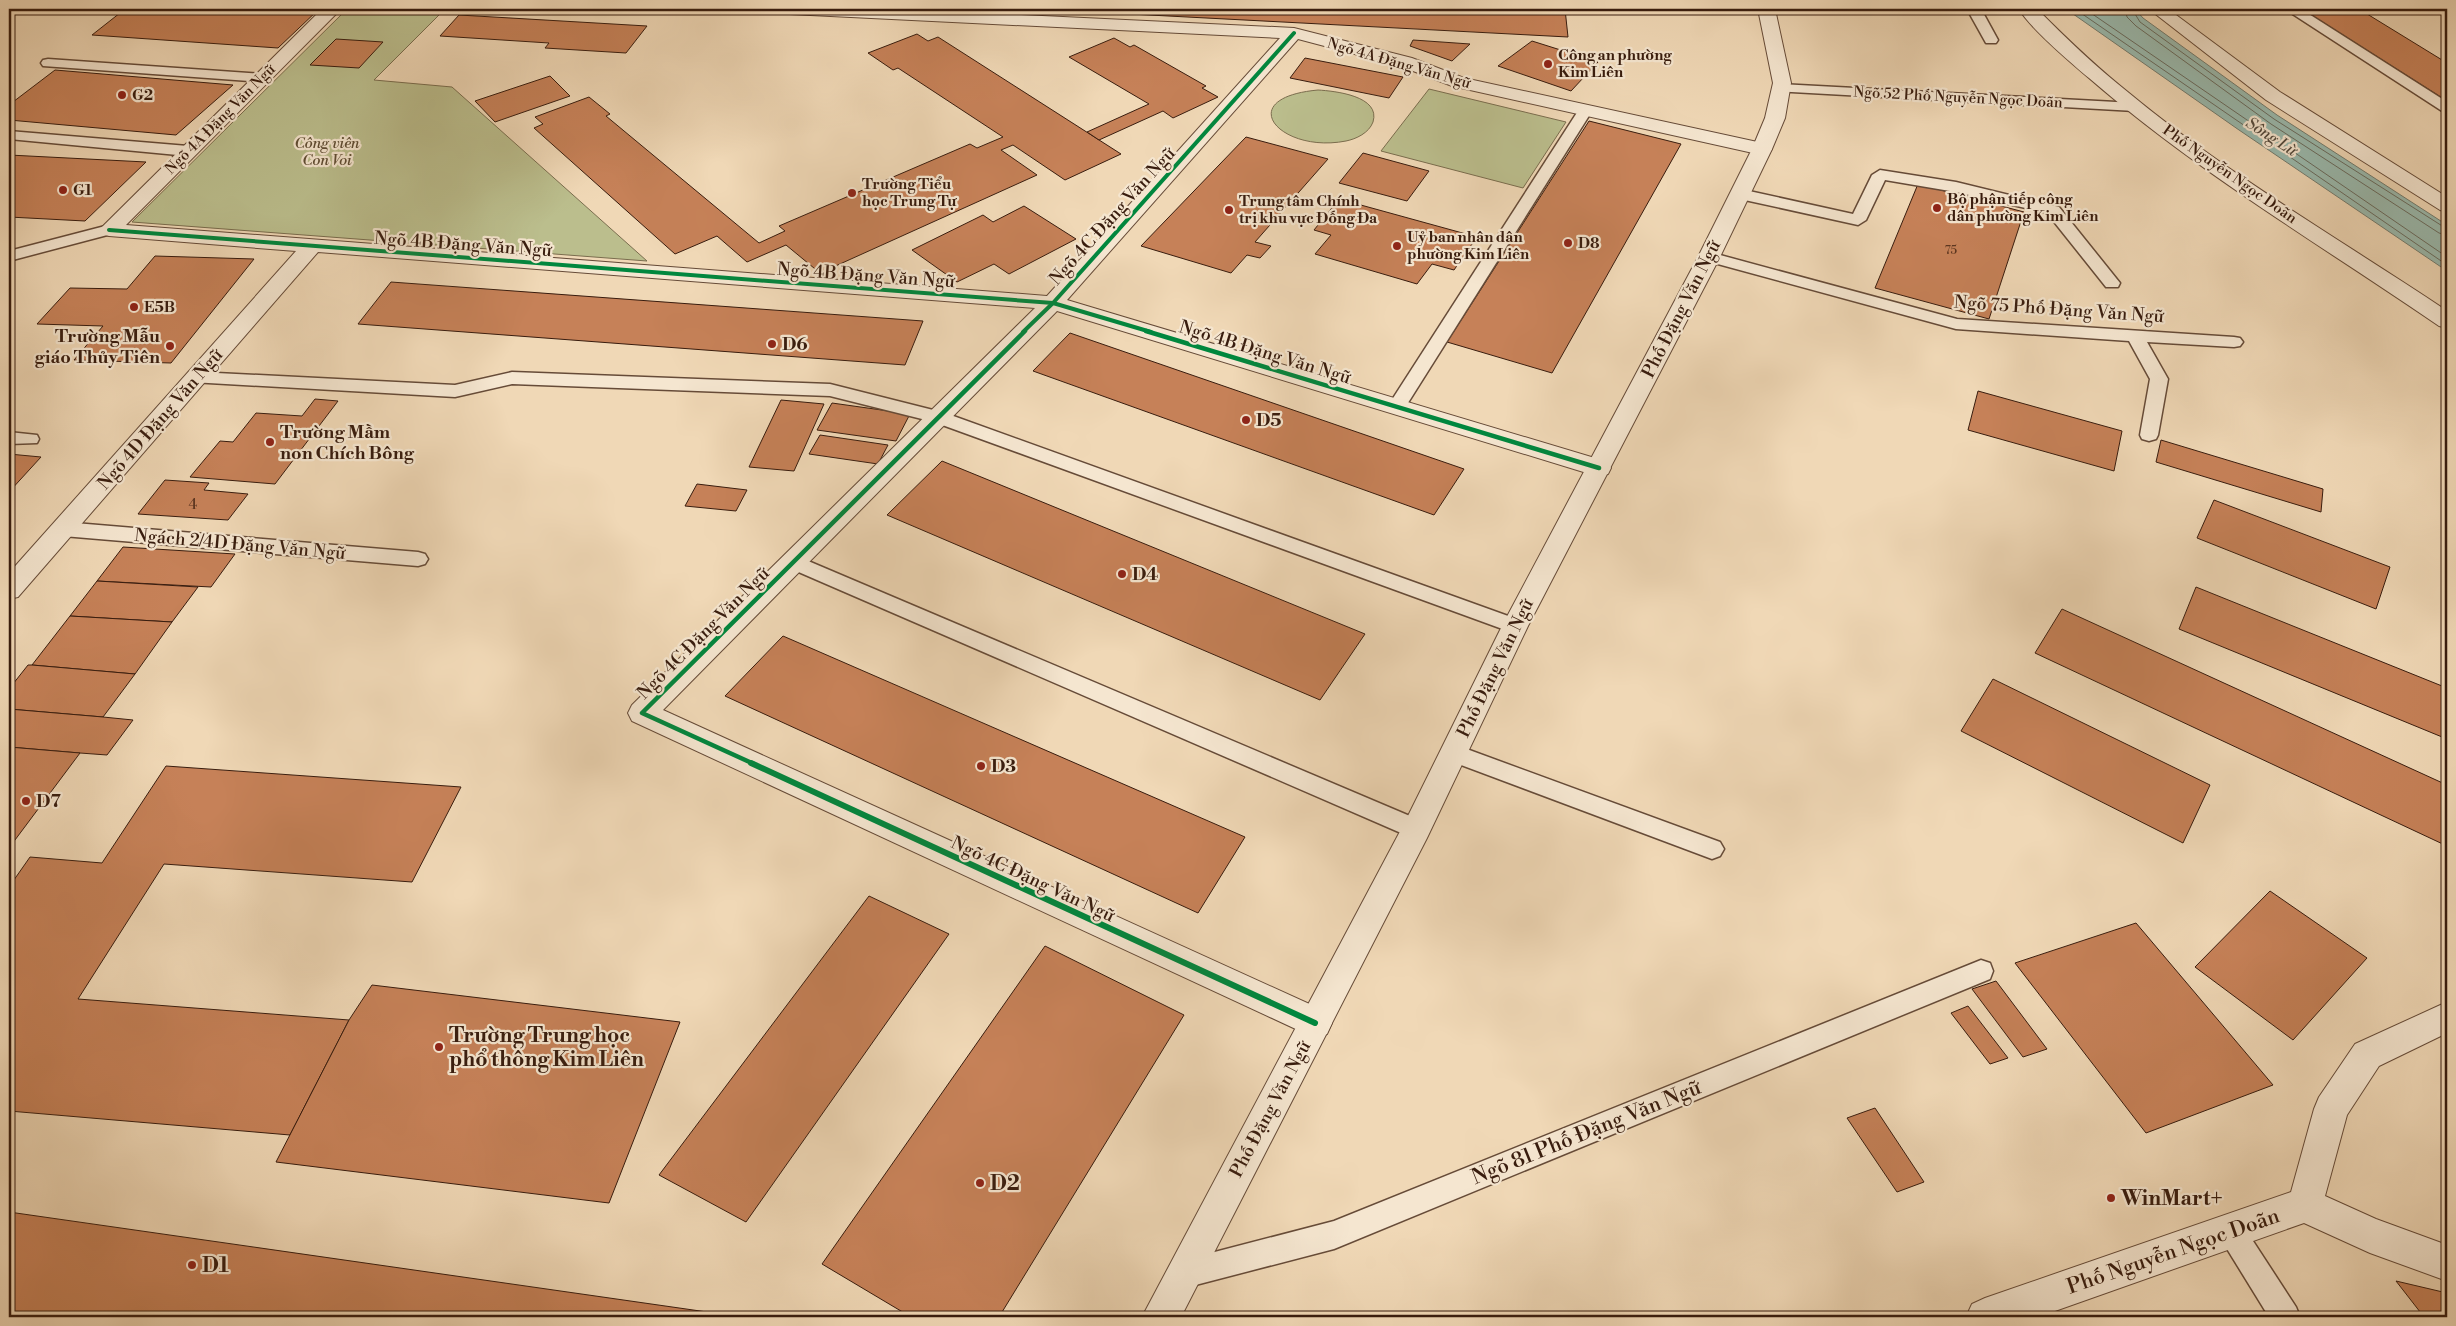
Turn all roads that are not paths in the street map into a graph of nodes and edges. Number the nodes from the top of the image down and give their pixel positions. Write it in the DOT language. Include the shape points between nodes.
graph roads {
  1 [pos="332,9"];
  2 [pos="790,9"];
  3 [pos="1766,9"];
  4 [pos="1974,9"];
  5 [pos="2028,9"];
  6 [pos="2157,9"];
  7 [pos="2292,9"];
  8 [pos="1294,33"];
  9 [pos="1991,40"];
  10 [pos="48,63"];
  11 [pos="262,78"];
  12 [pos="1780,88"];
  13 [pos="2135,107"];
  14 [pos="2447,108"];
  15 [pos="1585,110"];
  16 [pos="9,135"];
  17 [pos="1762,149"];
  18 [pos="188,151"];
  19 [pos="1740,194"];
  20 [pos="2447,206"];
  21 [pos="109,230"];
  22 [pos="312,246"];
  23 [pos="9,256"];
  24 [pos="1709,257"];
  25 [pos="2112,283"];
  26 [pos="1053,304"];
  27 [pos="2447,321"];
  28 [pos="2135,336"];
  29 [pos="2234,342"];
  30 [pos="197,378"];
  31 [pos="1397,406"];
  32 [pos="939,417"];
  33 [pos="2148,434"];
  34 [pos="9,438"];
  35 [pos="30,439"];
  36 [pos="1599,468"];
  37 [pos="63,529"];
  38 [pos="418,559"];
  39 [pos="794,562"];
  40 [pos="9,590"];
  41 [pos="1515,626"];
  42 [pos="1453,753"];
  43 [pos="1416,829"];
  44 [pos="1712,849"];
  45 [pos="1981,971"];
  46 [pos="2447,1017"];
  47 [pos="1315,1023"];
  48 [pos="2305,1205"];
  49 [pos="2230,1231"];
  50 [pos="2447,1263"];
  51 [pos="1184,1274"];
  52 [pos="1162,1317"];
  53 [pos="1985,1317"];
  54 [pos="2286,1317"];
  1 -- 11 [label="street, Ngõ 4A Đặng Văn Ngữ"];
  2 -- 8 [label="street, Ngõ 4A Đặng Văn Ngữ"];
  3 -- 12 [label="street, Phố Đặng Văn Ngữ" via="1782,82"];
  4 -- 9 [label="lane"];
  5 -- 13 [label="street, Phố Nguyễn Ngọc Doãn" via="2068,50"];
  6 -- 20 [label="street" via="2273,96"];
  7 -- 14 [label="lane"];
  8 -- 15 [label="street, Ngõ 4A Đặng Văn Ngữ" via="1406,62 1459,82"];
  8 -- 26 [label="street, Ngõ 4C Đặng Văn Ngữ"];
  10 -- 11 [label="lane"];
  11 -- 18 [label="street, Ngõ 4A Đặng Văn Ngữ"];
  12 -- 13 [label="lane, Ngõ 52 Phố Nguyễn Ngọc Doãn"];
  12 -- 17 [label="street, Phố Đặng Văn Ngữ" via="1775,118"];
  13 -- 27 [label="street, Phố Nguyễn Ngọc Doãn" via="2216,168"];
  15 -- 17 [label="street, Ngõ 4A Đặng Văn Ngữ"];
  15 -- 31 [label="lane"];
  16 -- 18 [label="lane"];
  17 -- 19 [label="street, Phố Đặng Văn Ngữ"];
  18 -- 21 [label="street, Ngõ 4A Đặng Văn Ngữ"];
  19 -- 24 [label="street, Phố Đặng Văn Ngữ"];
  19 -- 25 [label="lane" via="1858,220 1880,175 1956,187 2053,210"];
  21 -- 22 [label="street, Ngõ 4B Đặng Văn Ngữ"];
  21 -- 23 [label="lane"];
  22 -- 26 [label="street, Ngõ 4B Đặng Văn Ngữ"];
  22 -- 30 [label="street, Ngõ 4D Đặng Văn Ngữ"];
  24 -- 28 [label="lane, Ngõ 75 Phố Đặng Văn Ngữ" via="1956,324"];
  24 -- 36 [label="street, Phố Đặng Văn Ngữ"];
  26 -- 31 [label="street, Ngõ 4B Đặng Văn Ngữ"];
  26 -- 32 [label="street, Ngõ 4C Đặng Văn Ngữ"];
  28 -- 29 [label="lane, Ngõ 75 Phố Đặng Văn Ngữ"];
  28 -- 33 [label="lane" via="2159,379"];
  30 -- 32 [label="lane" via="456,391 512,378 830,390"];
  30 -- 37 [label="street, Ngõ 4D Đặng Văn Ngữ"];
  31 -- 36 [label="street, Ngõ 4B Đặng Văn Ngữ"];
  32 -- 39 [label="street, Ngõ 4C Đặng Văn Ngữ"];
  32 -- 41 [label="lane"];
  34 -- 35 [label="lane"];
  36 -- 41 [label="street, Phố Đặng Văn Ngữ"];
  37 -- 38 [label="lane, Ngách 2/4D Đặng Văn Ngữ"];
  37 -- 40 [label="street, Ngõ 4D Đặng Văn Ngữ"];
  39 -- 43 [label="lane"];
  39 -- 47 [label="street, Ngõ 4C Đặng Văn Ngữ" via="642,713"];
  41 -- 42 [label="street, Phố Đặng Văn Ngữ"];
  42 -- 43 [label="street, Phố Đặng Văn Ngữ"];
  42 -- 44 [label="lane"];
  43 -- 47 [label="street, Phố Đặng Văn Ngữ"];
  45 -- 51 [label="lane, Ngõ 81 Phố Đặng Văn Ngữ" via="1334,1235"];
  46 -- 48 [label="street" via="2367,1055 2331,1109"];
  47 -- 51 [label="street, Phố Đặng Văn Ngữ"];
  48 -- 49 [label="street, Phố Nguyễn Ngọc Doãn"];
  48 -- 50 [label="street" via="2370,1236"];
  49 -- 53 [label="street, Phố Nguyễn Ngọc Doãn"];
  49 -- 54 [label="lane"];
  51 -- 52 [label="street, Phố Đặng Văn Ngữ"];
}
